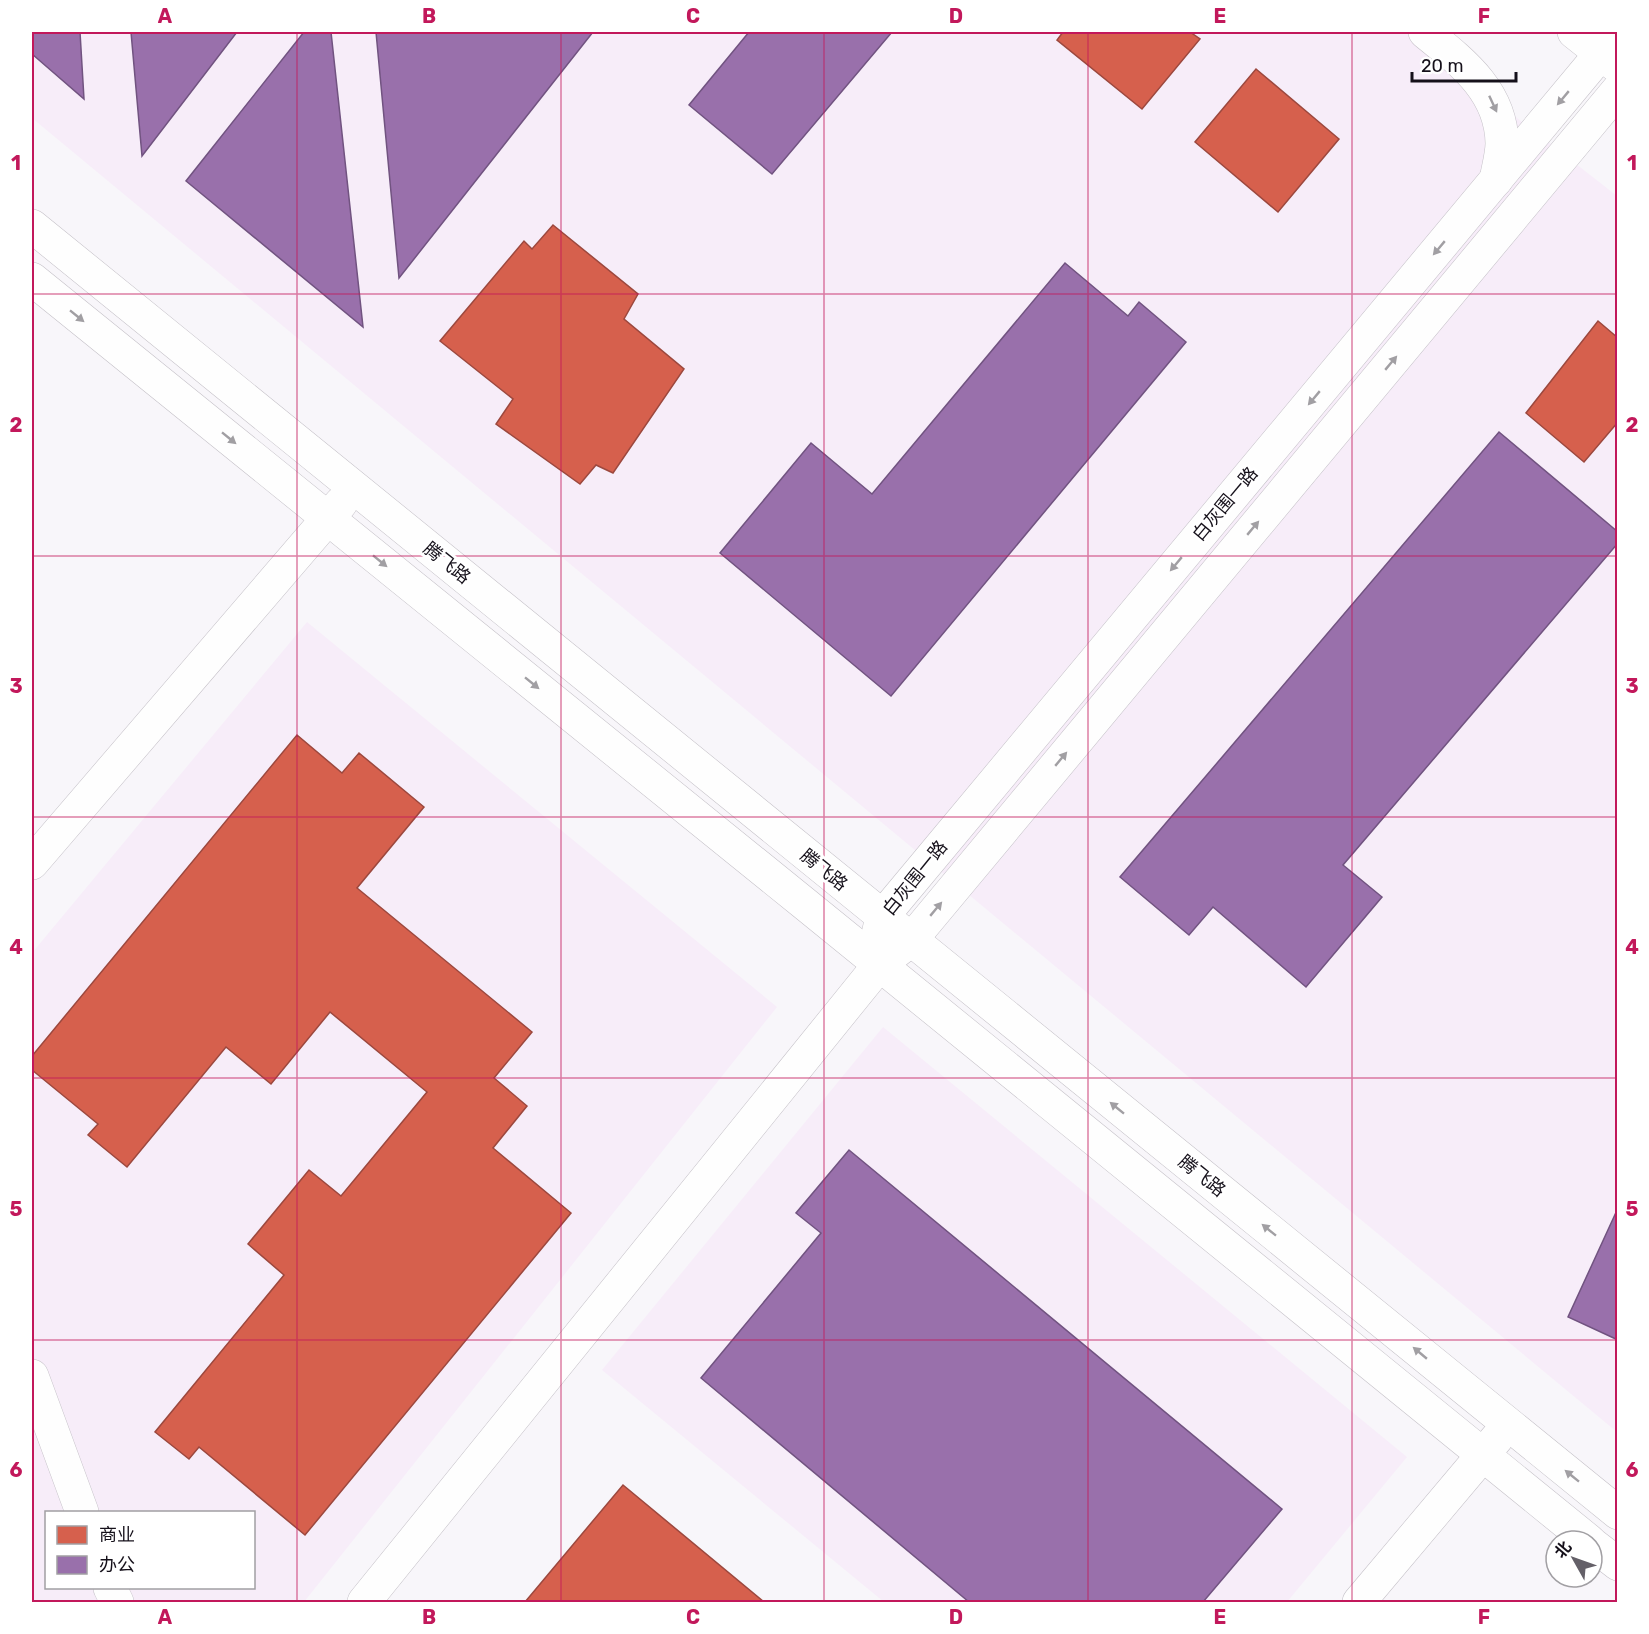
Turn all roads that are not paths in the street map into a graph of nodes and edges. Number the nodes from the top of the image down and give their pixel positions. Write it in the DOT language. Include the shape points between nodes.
graph roads {
  1 [pos="1425,32"];
  2 [pos="1574,32"];
  3 [pos="1612,51"];
  4 [pos="1617,90"];
  5 [pos="1496,180"];
  6 [pos="32,226"];
  7 [pos="32,279"];
  8 [pos="354,488"];
  9 [pos="328,518"];
  10 [pos="32,863"];
  11 [pos="882,917"];
  12 [pos="910,940"];
  13 [pos="880,964"];
  14 [pos="32,1376"];
  15 [pos="1508,1424"];
  16 [pos="1482,1455"];
  17 [pos="82,1511"];
  18 [pos="1617,1513"];
  19 [pos="1574,1529"];
  20 [pos="1604,1553"];
  21 [pos="1617,1564"];
  22 [pos="364,1602"];
  23 [pos="1359,1602"];
  1 -- 5 [label="street, one-way" via="1466,65 1486,90 1498,116 1502,145"];
  2 -- 3 [label="street"];
  3 -- 5 [label="street, 白灰围一路, one-way"];
  12 -- 4 [label="street, 白灰围一路, one-way"];
  5 -- 11 [label="street, 白灰围一路, one-way"];
  6 -- 8 [label="street, 腾飞路"];
  7 -- 9 [label="street, one-way"];
  8 -- 9 [label="street"];
  8 -- 11 [label="street, 腾飞路"];
  9 -- 10 [label="street"];
  9 -- 13 [label="street, one-way"];
  11 -- 12 [label="street, 腾飞路"];
  11 -- 13 [label="street, 白灰围一路" via="877,939"];
  12 -- 13 [label="street, 白灰围一路"];
  15 -- 12 [label="street, 腾飞路, one-way"];
  13 -- 16 [label="street"];
  13 -- 22 [label="street"];
  14 -- 17 [label="street"];
  15 -- 16 [label="street"];
  18 -- 15 [label="street, 腾飞路, one-way"];
  16 -- 19 [label="street"];
  16 -- 23 [label="street"];
  20 -- 21 [label="street"];
}
